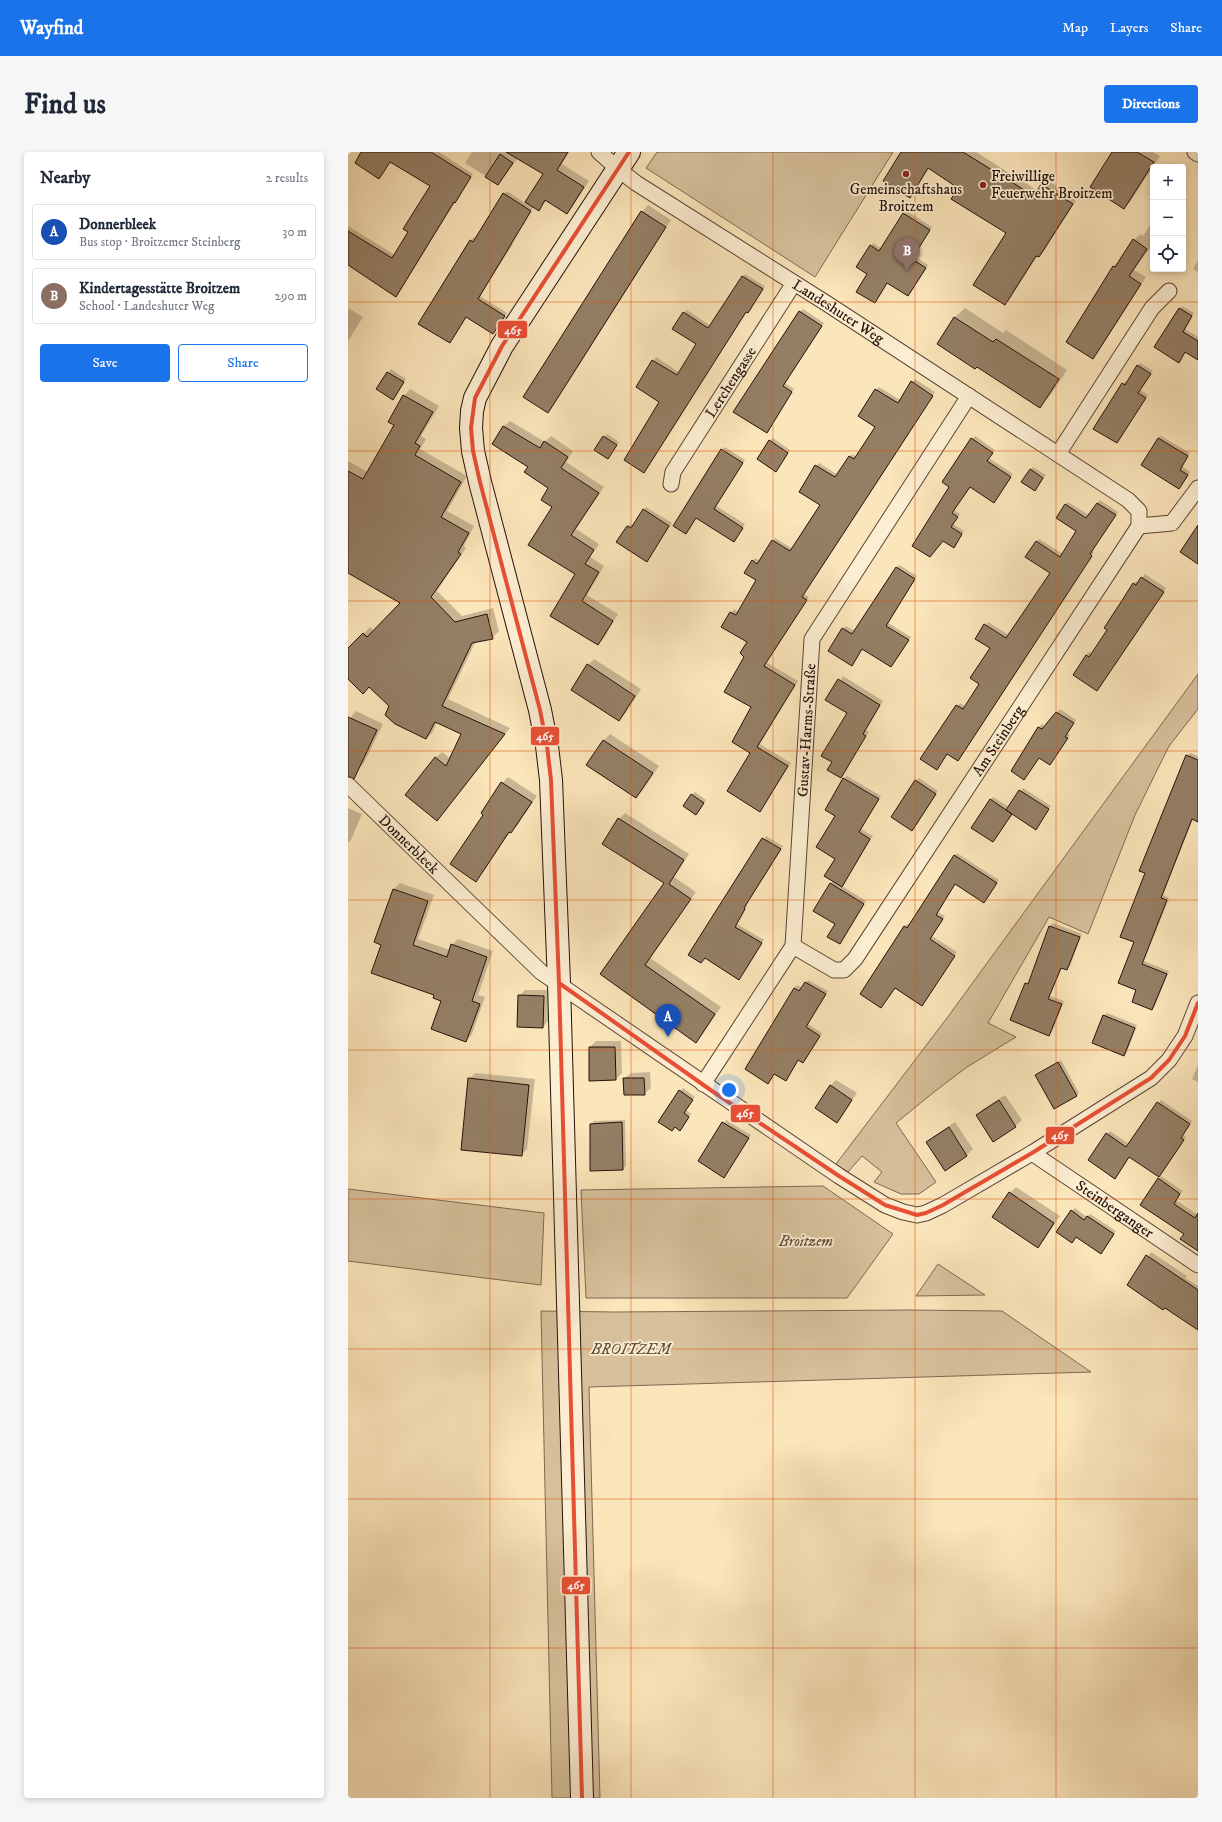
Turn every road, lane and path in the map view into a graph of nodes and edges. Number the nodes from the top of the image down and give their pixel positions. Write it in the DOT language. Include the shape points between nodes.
graph roads {
  1 [pos="600,152"];
  2 [pos="1195,152"];
  3 [pos="1198,154"];
  4 [pos="623,161"];
  5 [pos="794,283"];
  6 [pos="1169,291"];
  7 [pos="969,396"];
  8 [pos="1058,454"];
  9 [pos="671,484"];
  10 [pos="1198,488"];
  11 [pos="1139,526"];
  12 [pos="348,785"];
  13 [pos="793,946"];
  14 [pos="559,984"];
  15 [pos="1198,1004"];
  16 [pos="703,1084"];
  17 [pos="1032,1153"];
  18 [pos="1198,1265"];
  19 [pos="582,1798"];
  1 -- 4 [label="street, Landeshuter Weg"];
  2 -- 3 [label="street"];
  4 -- 5 [label="street, Landeshuter Weg"];
  4 -- 14 [label="street" via="502,346 475,398 472,411 473,451 547,746 553,819"];
  5 -- 7 [label="street, Landeshuter Weg"];
  5 -- 9 [label="street, Lerchengasse" via="673,472"];
  6 -- 8 [label="street" via="1152,308"];
  7 -- 8 [label="street, Landeshuter Weg"];
  7 -- 13 [label="street, Gustav-Harms-Straße" via="812,639"];
  8 -- 11 [label="street, Landeshuter Weg" via="1128,500 1139,511"];
  10 -- 11 [label="street" via="1172,523"];
  11 -- 13 [label="street, Am Steinberg" via="855,959 844,970 834,970"];
  12 -- 14 [label="street, Donnerbleek" via="541,972"];
  13 -- 16 [label="street, Gustav-Harms-Straße"];
  14 -- 16 [label="street, Donnerbleek"];
  14 -- 19 [label="street"];
  15 -- 17 [label="street, Donnerbleek" via="1185,1036 1169,1060 1150,1078"];
  16 -- 17 [label="street, Donnerbleek" via="885,1205 916,1215 943,1205"];
  17 -- 18 [label="street, Steinberganger"];
}
